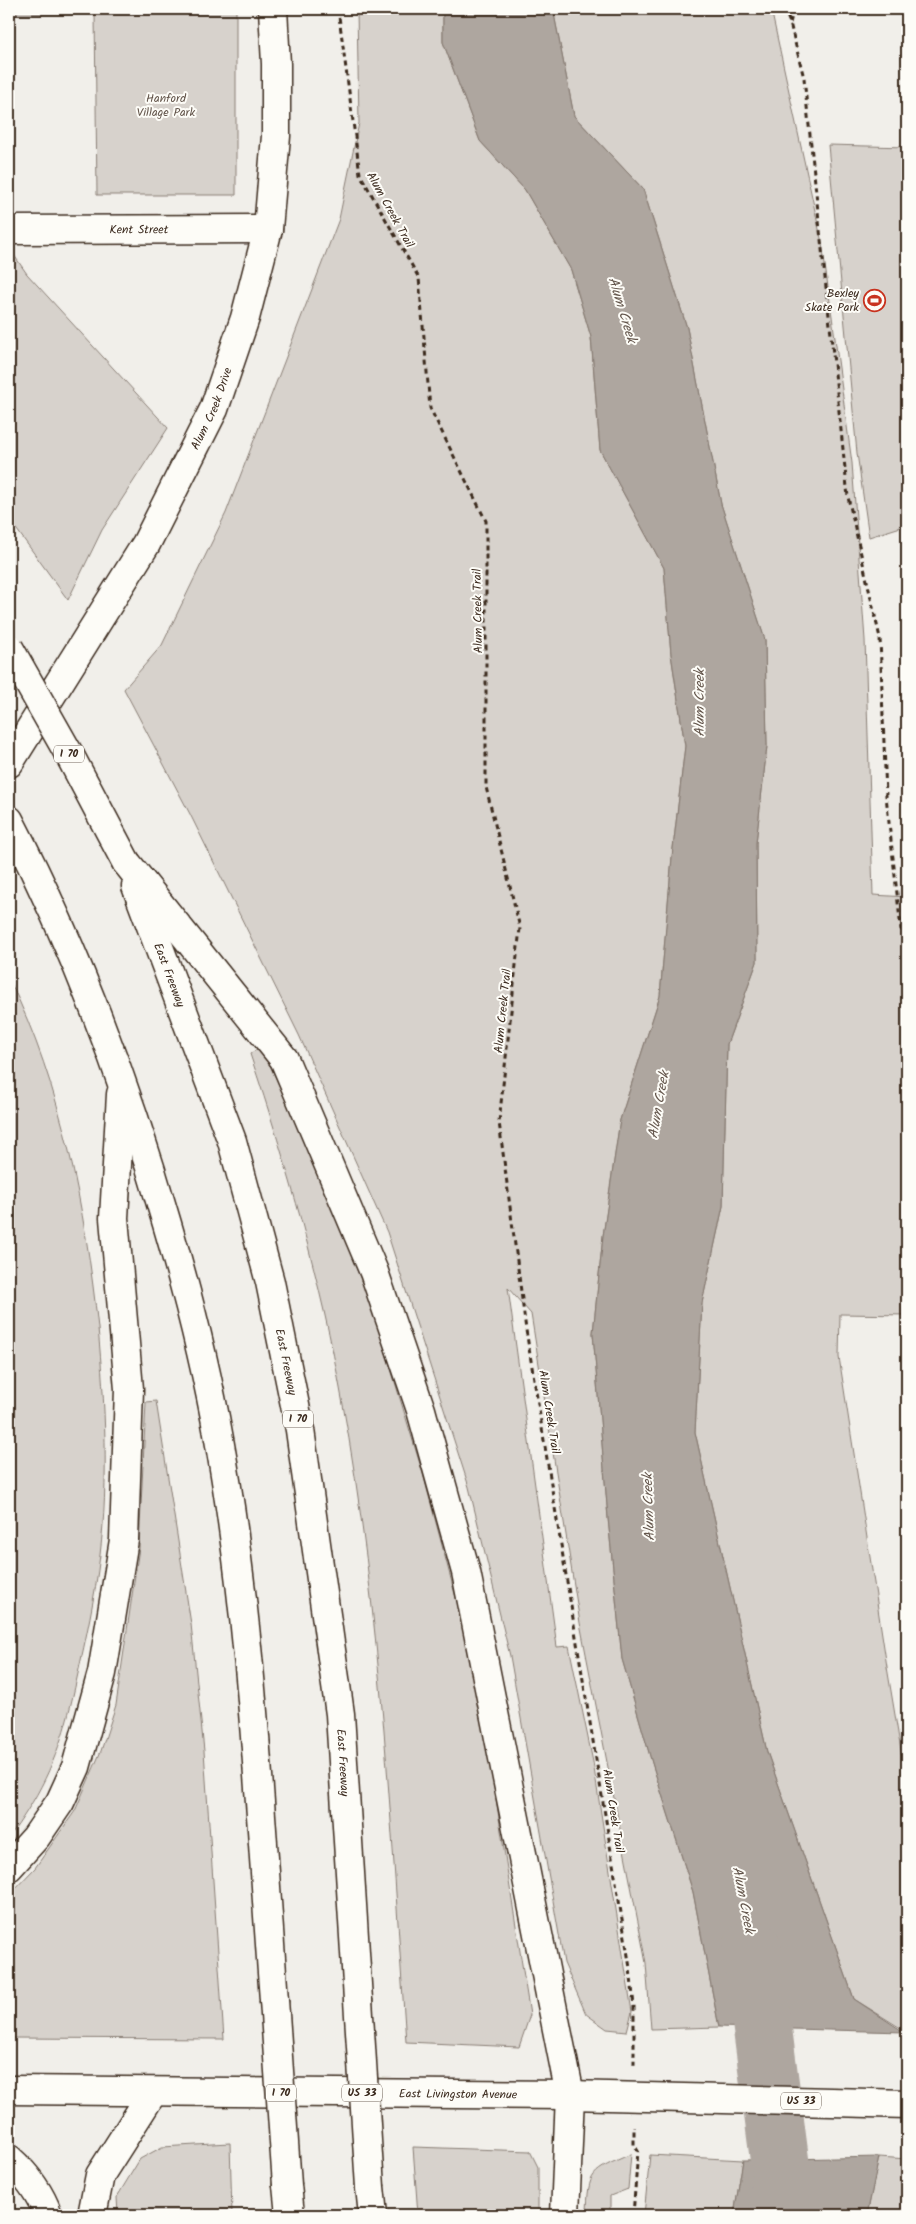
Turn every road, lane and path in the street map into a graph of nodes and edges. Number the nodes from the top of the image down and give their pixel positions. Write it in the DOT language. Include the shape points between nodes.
graph roads {
  1 [pos="273,9"];
  2 [pos="338,9"];
  3 [pos="784,9"];
  4 [pos="794,9"];
  5 [pos="790,23"];
  6 [pos="268,228"];
  7 [pos="9,230"];
  8 [pos="9,648"];
  9 [pos="9,763"];
  10 [pos="9,820"];
  11 [pos="126,862"];
  12 [pos="907,935"];
  13 [pos="122,1082"];
  14 [pos="9,1868"];
  15 [pos="634,2038"];
  16 [pos="9,2090"];
  17 [pos="153,2092"];
  18 [pos="570,2095"];
  19 [pos="907,2104"];
  20 [pos="634,2145"];
  21 [pos="9,2159"];
  22 [pos="48,2215"];
  23 [pos="92,2215"];
  24 [pos="290,2215"];
  25 [pos="373,2215"];
  26 [pos="565,2215"];
  27 [pos="633,2215"];
  1 -- 6 [label="main road, Alum Creek Drive" via="276,136"];
  2 -- 15 [label="path, Alum Creek Trail" via="360,174 419,278 430,408 486,521 486,786 520,928 499,1122 526,1330 630,1968"];
  3 -- 5 [label="path"];
  4 -- 5 [label="path"];
  5 -- 12 [label="path" via="804,78 848,497 880,638 886,796 901,929"];
  6 -- 7 [label="main road, Kent Street"];
  6 -- 9 [label="main road, Alum Creek Drive" via="245,318 214,409 146,544"];
  8 -- 11 [label="main road, East Freeway / I 70, bridge"];
  10 -- 13 [label="main road, I 70" via="72,948"];
  11 -- 18 [label="main road" via="284,1059 374,1272 420,1410 466,1572"];
  11 -- 25 [label="main road, East Freeway / I 70, bridge" via="232,1140 270,1282 298,1420 340,1714"];
  13 -- 14 [label="main road" via="114,1218 129,1389 124,1540 102,1673 76,1767 60,1802"];
  13 -- 24 [label="main road, I 70, bridge" via="150,1162 175,1252 220,1440 254,1718"];
  16 -- 17 [label="main road, East Livingston Avenue / US 33"];
  17 -- 18 [label="main road, East Livingston Avenue / US 33"];
  17 -- 23 [label="main road" via="100,2176"];
  18 -- 19 [label="main road, East Livingston Avenue / US 33"];
  18 -- 26 [label="main road"];
  20 -- 27 [label="path" via="638,2151"];
  21 -- 22 [label="main road" via="26,2174"];
}
